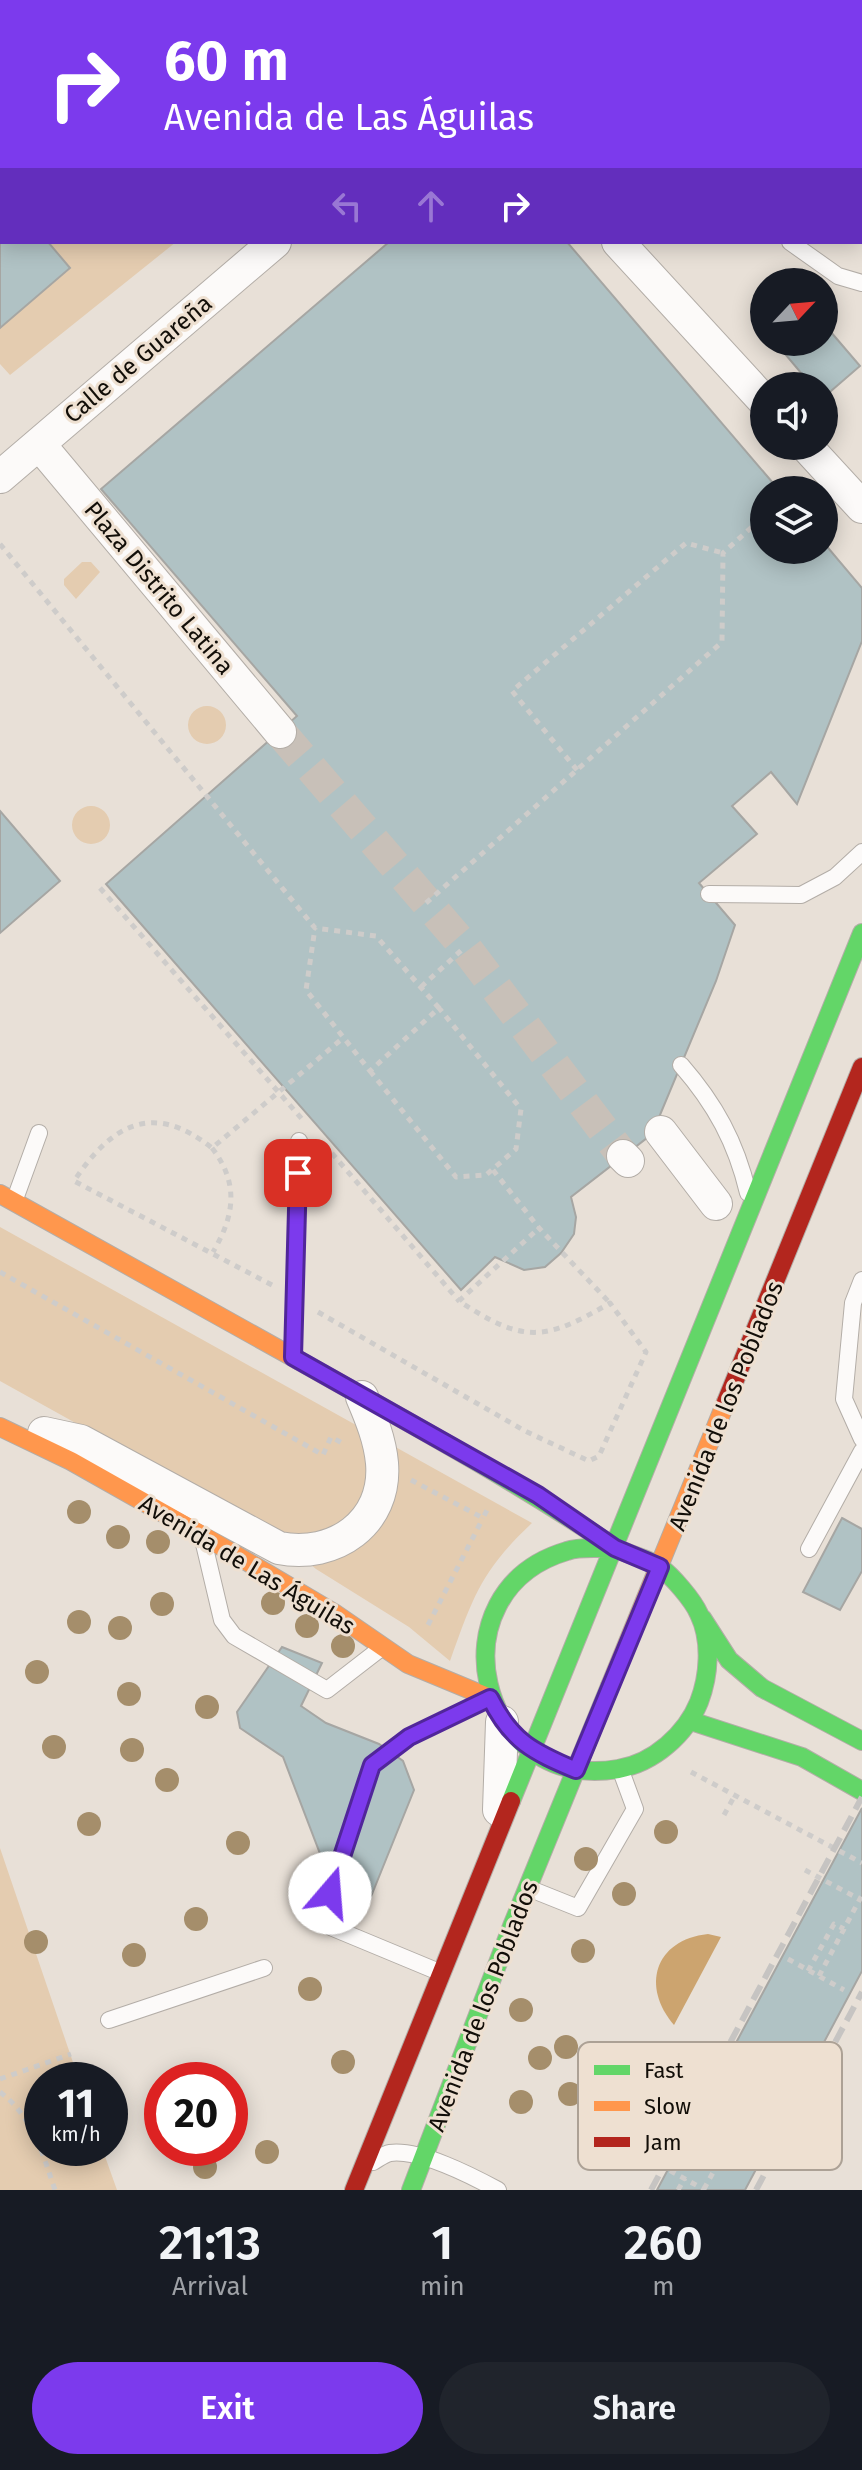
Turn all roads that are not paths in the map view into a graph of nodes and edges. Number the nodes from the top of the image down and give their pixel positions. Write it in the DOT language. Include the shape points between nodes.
graph roads {
  1 [pos="273,244"];
  2 [pos="620,244"];
  3 [pos="793,244"];
  4 [pos="862,283"];
  5 [pos="750,386"];
  6 [pos="39,444"];
  7 [pos="819,460"];
  8 [pos="0,477"];
  9 [pos="862,507"];
  10 [pos="280,732"];
  11 [pos="862,852"];
  12 [pos="709,894"];
  13 [pos="862,933"];
  14 [pos="681,1065"];
  15 [pos="862,1067"];
  16 [pos="661,1132"];
  17 [pos="39,1133"];
  18 [pos="299,1141"];
  19 [pos="7,1198"];
  20 [pos="716,1204"];
  21 [pos="752,1209"];
  22 [pos="862,1280"];
  23 [pos="293,1357"];
  24 [pos="362,1397"];
  25 [pos="2,1431"];
  26 [pos="862,1439"];
  27 [pos="862,1451"];
  28 [pos="202,1535"];
  29 [pos="615,1548"];
  30 [pos="809,1549"];
  31 [pos="660,1567"];
  32 [pos="699,1613"];
  33 [pos="382,1648"];
  34 [pos="496,1710"];
  35 [pos="691,1721"];
  36 [pos="862,1741"];
  37 [pos="530,1751"];
  38 [pos="620,1769"];
  39 [pos="576,1770"];
  40 [pos="862,1791"];
  41 [pos="499,1828"];
  42 [pos="528,1888"];
  43 [pos="264,1968"];
  44 [pos="441,1972"];
  45 [pos="109,2020"];
  46 [pos="423,2158"];
  47 [pos="363,2168"];
  48 [pos="354,2190"];
  49 [pos="411,2190"];
  50 [pos="498,2190"];
  1 -- 6 [label="street, Calle de Guareña"];
  2 -- 5 [label="street"];
  3 -- 4 [label="lane" via="838,276"];
  6 -- 8 [label="street, Calle de Guareña"];
  6 -- 10 [label="street, Plaza Distrito Latina"];
  7 -- 9 [label="street"];
  11 -- 12 [label="lane" via="835,877 801,895"];
  13 -- 21 [label="main road, Avenida de los Poblados"];
  14 -- 21 [label="lane" via="729,1131"];
  15 -- 31 [label="main road, Avenida de los Poblados"];
  16 -- 20 [label="street"];
  17 -- 19 [label="lane"];
  18 -- 23 [label="lane"];
  19 -- 23 [label="main road, Avenida de Las Águilas"];
  21 -- 29 [label="main road, Avenida de los Poblados"];
  22 -- 26 [label="lane" via="853,1303 844,1399"];
  23 -- 24 [label="main road, Avenida de Las Águilas"];
  24 -- 25 [label="street, Avenida de Las Águilas" via="383,1465 378,1499 357,1532 314,1551 279,1548 81,1441"];
  24 -- 29 [label="main road, Avenida de Las Águilas" via="538,1495"];
  25 -- 28 [label="main road, Avenida de Las Águilas" via="71,1461"];
  27 -- 30 [label="lane"];
  28 -- 33 [label="main road, Avenida de Las Águilas" via="334,1613"];
  28 -- 33 [label="lane" via="222,1620 234,1636 327,1690"];
  29 -- 31 [label="main road, Avenida de Las Águilas"];
  29 -- 34 [label="main road, Avenida de Las Águilas" via="568,1550 526,1570 496,1607 483,1651"];
  29 -- 37 [label="main road, Avenida de los Poblados"];
  31 -- 32 [label="main road, Avenida de Las Águilas"];
  31 -- 39 [label="main road, Avenida de los Poblados"];
  32 -- 35 [label="main road, Avenida de Las Águilas" via="708,1649 705,1686"];
  32 -- 36 [label="main road" via="729,1660 762,1688"];
  33 -- 34 [label="main road, Avenida de Las Águilas"];
  34 -- 37 [label="main road, Avenida de Las Águilas"];
  34 -- 41 [label="street, Avenida de los Poblados"];
  34 -- 44 [label="lane" via="409,1737 372,1765 321,1923"];
  35 -- 38 [label="main road, Avenida de Las Águilas" via="660,1752"];
  35 -- 40 [label="main road" via="802,1757"];
  37 -- 39 [label="main road, Avenida de Las Águilas"];
  37 -- 41 [label="main road, Avenida de los Poblados"];
  38 -- 39 [label="main road, Avenida de Las Águilas"];
  38 -- 42 [label="lane" via="635,1809 578,1908"];
  39 -- 42 [label="main road, Avenida de los Poblados"];
  41 -- 44 [label="main road, Avenida de los Poblados"];
  42 -- 46 [label="main road, Avenida de los Poblados"];
  43 -- 45 [label="lane"];
  44 -- 47 [label="main road, Avenida de los Poblados"];
  46 -- 47 [label="lane" via="389,2153"];
  46 -- 49 [label="main road, Avenida de los Poblados"];
  46 -- 50 [label="lane"];
  47 -- 48 [label="main road, Avenida de los Poblados"];
}
